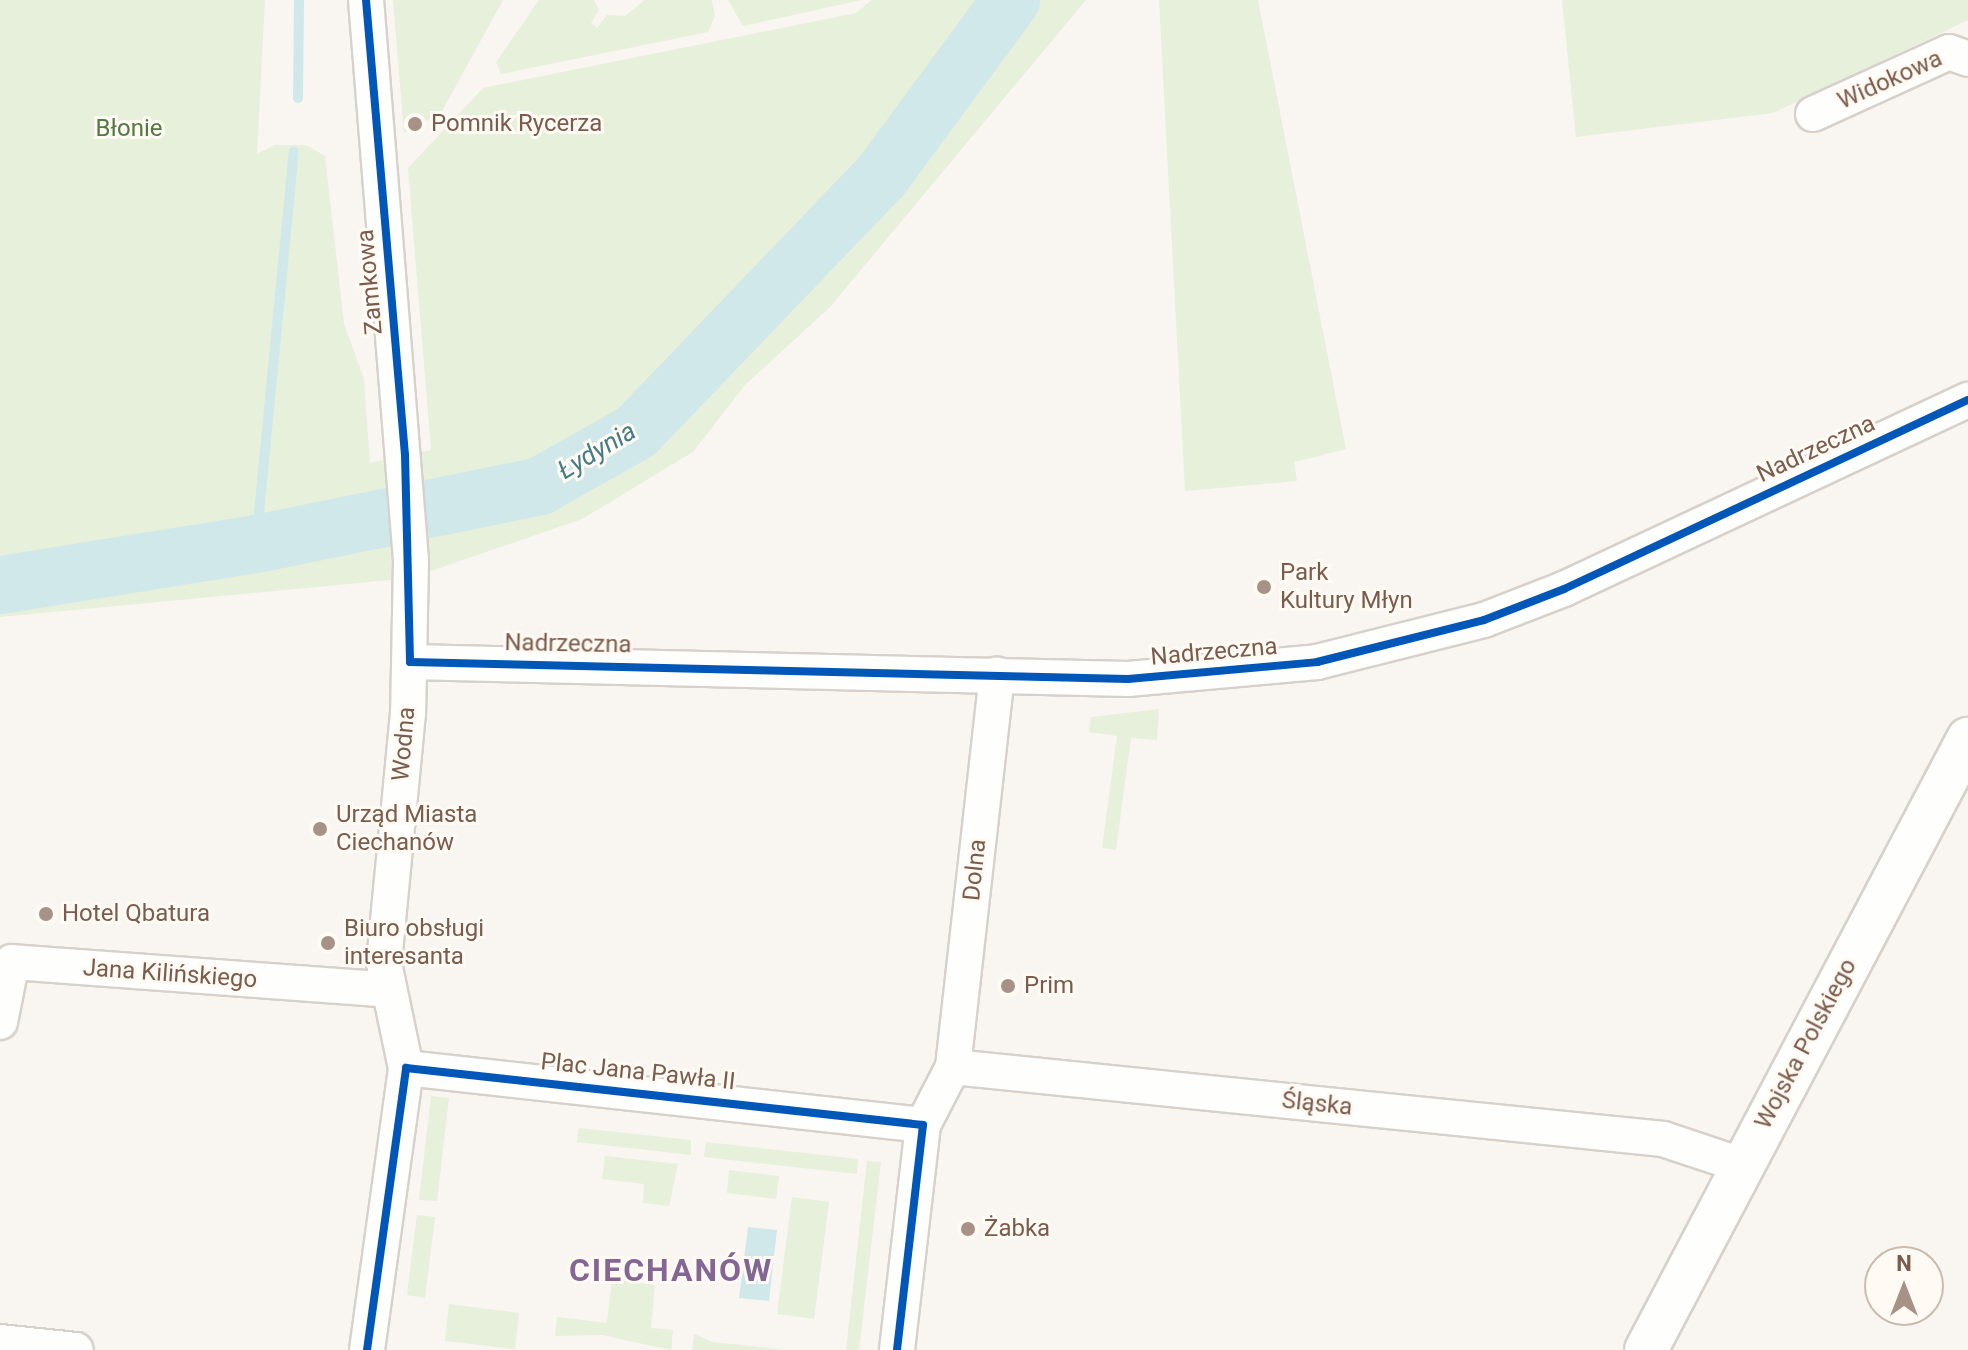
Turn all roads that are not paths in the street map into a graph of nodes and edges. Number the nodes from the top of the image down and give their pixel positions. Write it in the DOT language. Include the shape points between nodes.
graph roads {
  1 [pos="366,0"];
  2 [pos="1968,59"];
  3 [pos="1813,114"];
  4 [pos="1968,400"];
  5 [pos="411,561"];
  6 [pos="410,662"];
  7 [pos="997,674"];
  8 [pos="1968,739"];
  9 [pos="389,990"];
  10 [pos="0,1022"];
  11 [pos="953,1067"];
  12 [pos="406,1068"];
  13 [pos="923,1125"];
  14 [pos="1741,1165"];
  15 [pos="0,1342"];
  16 [pos="76,1350"];
  17 [pos="367,1350"];
  18 [pos="897,1350"];
  19 [pos="1646,1350"];
  1 -- 5 [label="street, Zamkowa"];
  2 -- 3 [label="street, Widokowa" via="1949,52"];
  4 -- 7 [label="street, Nadrzeczna" via="1564,589 1399,644 1206,674"];
  5 -- 6 [label="street, Wodna"];
  6 -- 7 [label="street, Nadrzeczna"];
  6 -- 9 [label="street, Wodna" via="385,936"];
  7 -- 11 [label="street, Dolna"];
  8 -- 14 [label="street, Wojska Polskiego"];
  9 -- 10 [label="street, Jana Kilińskiego" via="12,962"];
  9 -- 12 [label="street, Wodna"];
  11 -- 13 [label="street"];
  11 -- 14 [label="street, Śląska" via="1663,1139"];
  12 -- 13 [label="street, Plac Jana Pawła II"];
  12 -- 17 [label="street"];
  13 -- 18 [label="street"];
  14 -- 19 [label="street, Wojska Polskiego"];
  15 -- 16 [label="street"];
}
